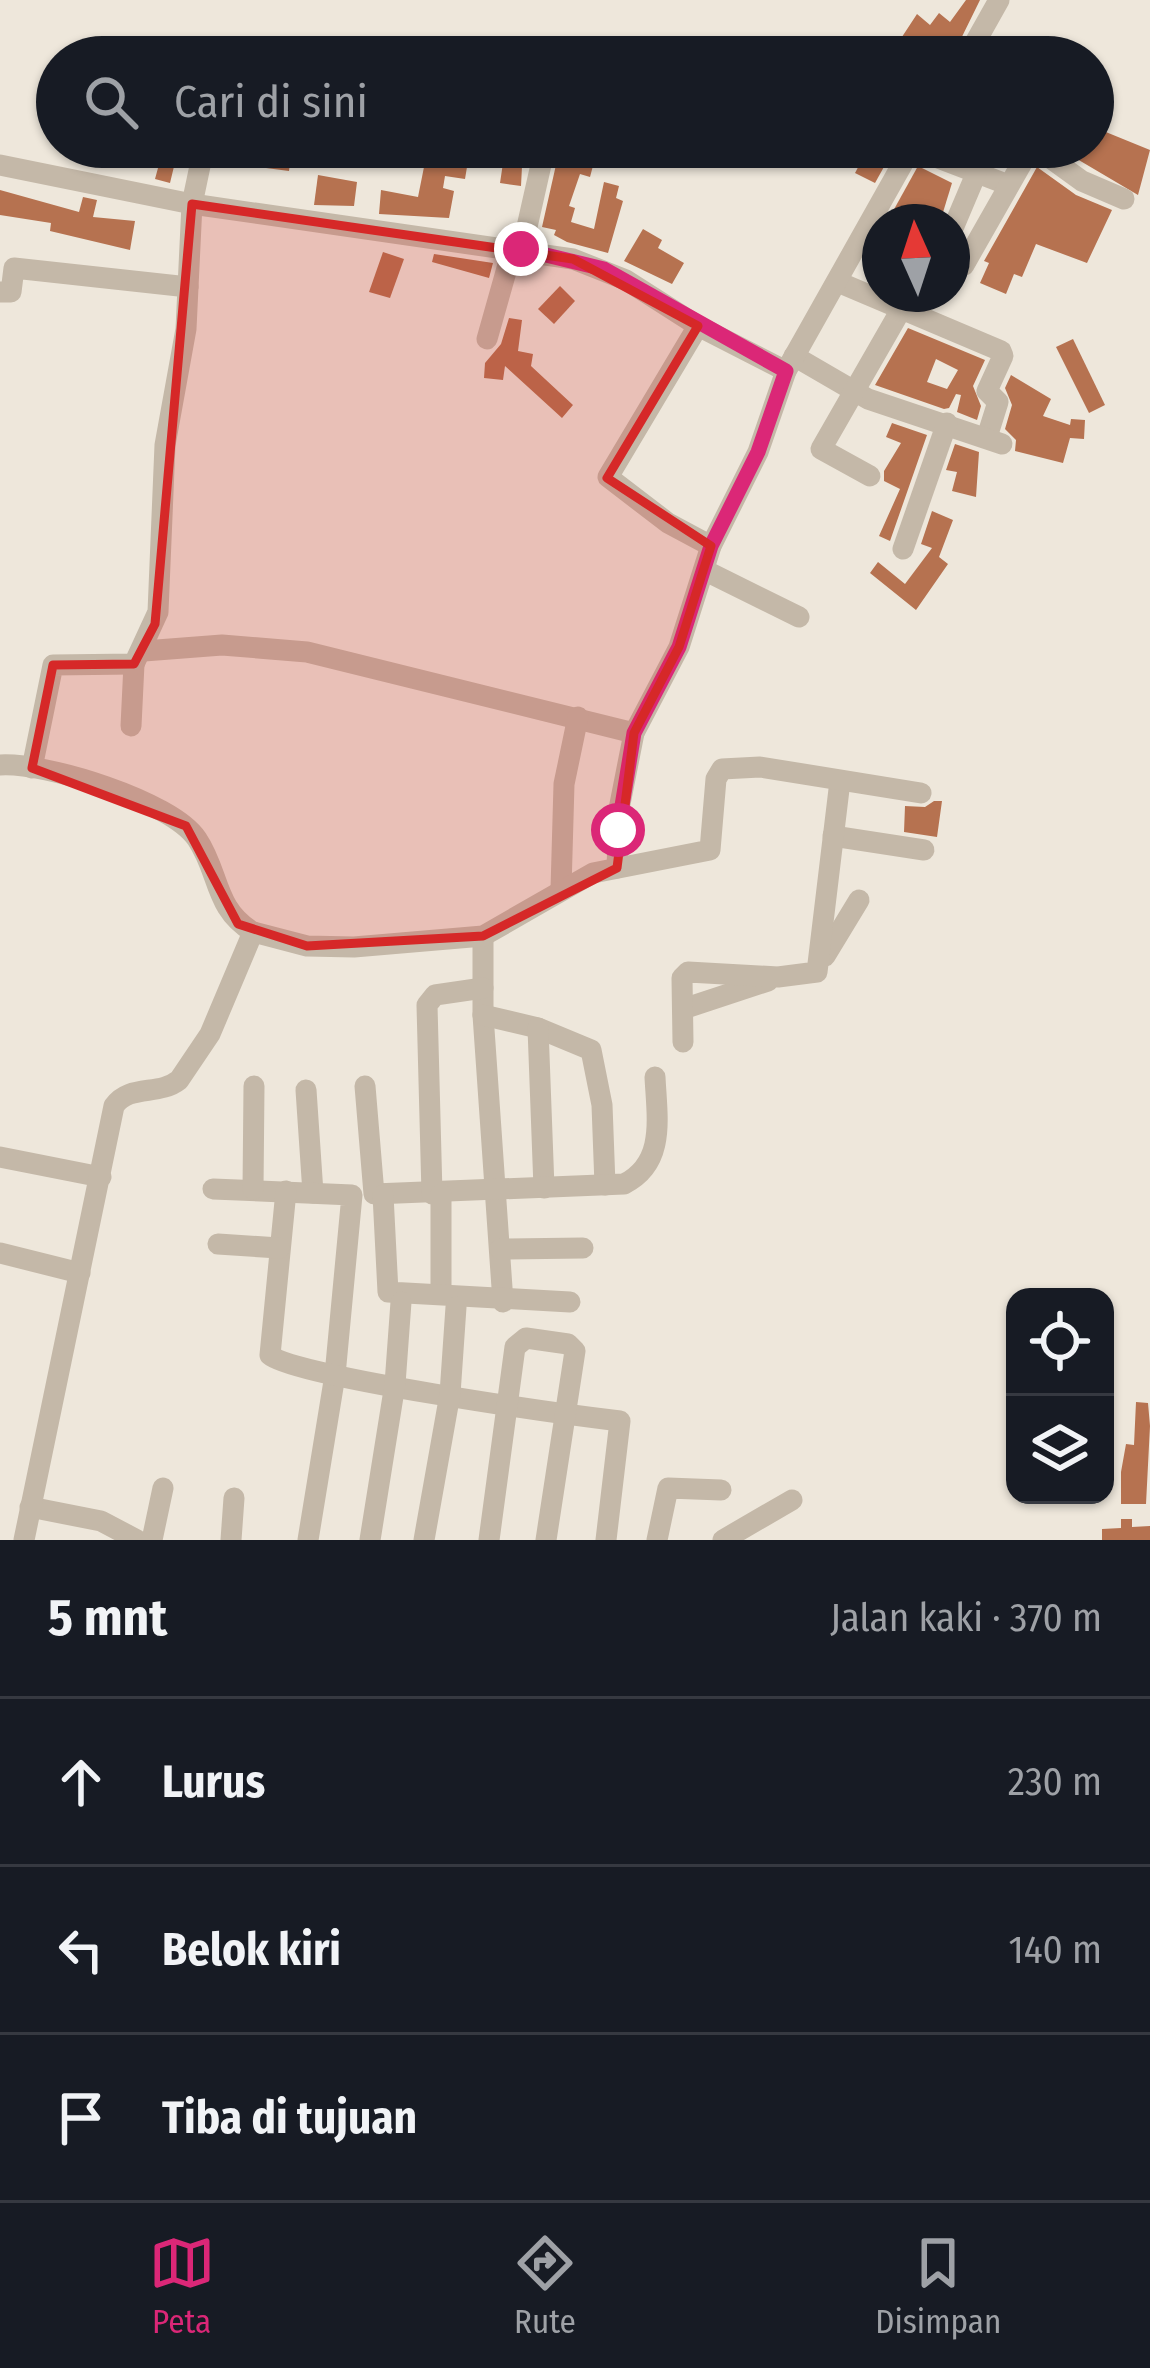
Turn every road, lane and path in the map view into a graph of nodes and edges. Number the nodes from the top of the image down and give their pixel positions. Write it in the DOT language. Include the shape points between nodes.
graph roads {
  1 [pos="999,0"];
  2 [pos="979,36"];
  3 [pos="0,165"];
  4 [pos="200,168"];
  5 [pos="539,168"];
  6 [pos="900,168"];
  7 [pos="962,168"];
  8 [pos="1018,168"];
  9 [pos="1063,168"];
  10 [pos="976,174"];
  11 [pos="1006,184"];
  12 [pos="1124,199"];
  13 [pos="193,204"];
  14 [pos="963,204"];
  15 [pos="517,248"];
  16 [pos="970,254"];
  17 [pos="838,282"];
  18 [pos="188,287"];
  19 [pos="862,289"];
  20 [pos="0,292"];
  21 [pos="901,312"];
  22 [pos="926,312"];
  23 [pos="698,326"];
  24 [pos="488,339"];
  25 [pos="790,364"];
  26 [pos="855,394"];
  27 [pos="947,423"];
  28 [pos="870,476"];
  29 [pos="711,546"];
  30 [pos="903,549"];
  31 [pos="704,570"];
  32 [pos="799,617"];
  33 [pos="139,658"];
  34 [pos="578,717"];
  35 [pos="131,726"];
  36 [pos="634,733"];
  37 [pos="0,765"];
  38 [pos="32,768"];
  39 [pos="840,782"];
  40 [pos="921,793"];
  41 [pos="833,836"];
  42 [pos="924,850"];
  43 [pos="617,868"];
  44 [pos="561,889"];
  45 [pos="828,896"];
  46 [pos="253,932"];
  47 [pos="483,936"];
  48 [pos="821,962"];
  49 [pos="778,977"];
  50 [pos="483,988"];
  51 [pos="683,1009"];
  52 [pos="483,1015"];
  53 [pos="538,1028"];
  54 [pos="683,1042"];
  55 [pos="656,1077"];
  56 [pos="254,1086"];
  57 [pos="365,1087"];
  58 [pos="306,1090"];
  59 [pos="0,1157"];
  60 [pos="101,1177"];
  61 [pos="605,1185"];
  62 [pos="544,1188"];
  63 [pos="213,1189"];
  64 [pos="253,1189"];
  65 [pos="286,1191"];
  66 [pos="496,1192"];
  67 [pos="313,1193"];
  68 [pos="437,1194"];
  69 [pos="383,1195"];
  70 [pos="218,1244"];
  71 [pos="279,1248"];
  72 [pos="583,1248"];
  73 [pos="500,1249"];
  74 [pos="0,1253"];
  75 [pos="80,1273"];
  76 [pos="448,1300"];
  77 [pos="400,1302"];
  78 [pos="502,1302"];
  79 [pos="570,1302"];
  80 [pos="334,1376"];
  81 [pos="395,1384"];
  82 [pos="449,1394"];
  83 [pos="509,1404"];
  84 [pos="566,1412"];
  85 [pos="163,1488"];
  86 [pos="721,1490"];
  87 [pos="234,1498"];
  88 [pos="792,1500"];
  89 [pos="30,1507"];
  90 [pos="23,1540"];
  91 [pos="137,1540"];
  92 [pos="152,1540"];
  93 [pos="231,1540"];
  94 [pos="308,1540"];
  95 [pos="370,1540"];
  96 [pos="424,1540"];
  97 [pos="488,1540"];
  98 [pos="546,1540"];
  99 [pos="605,1540"];
  100 [pos="657,1540"];
  101 [pos="723,1540"];
  1 -- 2 [label="street"];
  3 -- 13 [label="street"];
  4 -- 13 [label="street"];
  5 -- 15 [label="street"];
  6 -- 17 [label="street"];
  7 -- 10 [label="street"];
  8 -- 11 [label="street"];
  9 -- 12 [label="street"];
  10 -- 11 [label="street"];
  10 -- 14 [label="street"];
  11 -- 16 [label="street"];
  13 -- 15 [label="street"];
  13 -- 18 [label="street"];
  15 -- 23 [label="street" via="604,269"];
  15 -- 24 [label="street"];
  17 -- 19 [label="street"];
  17 -- 25 [label="street"];
  18 -- 20 [label="street" via="14,268 11,292"];
  18 -- 33 [label="street" via="165,446 158,612"];
  21 -- 26 [label="street"];
  22 -- 27 [label="street" via="1003,353 987,391 998,402 994,441"];
  23 -- 25 [label="street"];
  23 -- 29 [label="street" via="608,477"];
  25 -- 26 [label="street"];
  25 -- 29 [label="street"];
  26 -- 27 [label="street"];
  26 -- 28 [label="street" via="821,449"];
  27 -- 30 [label="street"];
  29 -- 31 [label="street"];
  31 -- 32 [label="street"];
  31 -- 36 [label="street" via="679,647"];
  33 -- 34 [label="street" via="222,645 308,652"];
  33 -- 35 [label="street"];
  33 -- 38 [label="street" via="53,664"];
  34 -- 36 [label="street"];
  34 -- 44 [label="street" via="564,784"];
  36 -- 43 [label="street"];
  37 -- 38 [label="street"];
  38 -- 46 [label="street" via="186,826 221,904"];
  39 -- 40 [label="street"];
  39 -- 41 [label="street"];
  39 -- 43 [label="street" via="760,767 722,769 710,850"];
  41 -- 42 [label="street"];
  41 -- 45 [label="street"];
  43 -- 44 [label="street"];
  44 -- 47 [label="street"];
  45 -- 48 [label="street"];
  45 -- 48 [label="street" via="866,900"];
  46 -- 47 [label="street" via="354,947"];
  46 -- 60 [label="street" via="210,1034 179,1080 117,1100"];
  47 -- 50 [label="street"];
  48 -- 49 [label="street" via="816,974"];
  49 -- 51 [label="street"];
  49 -- 51 [label="street" via="688,972"];
  50 -- 52 [label="street"];
  50 -- 68 [label="street" via="435,994 427,1005"];
  51 -- 54 [label="street"];
  52 -- 53 [label="street"];
  52 -- 66 [label="street"];
  53 -- 61 [label="street" via="591,1050"];
  53 -- 62 [label="street"];
  55 -- 61 [label="street" via="655,1153 640,1176"];
  56 -- 64 [label="street"];
  57 -- 69 [label="street" via="374,1194"];
  58 -- 67 [label="street"];
  59 -- 60 [label="street"];
  60 -- 75 [label="street"];
  61 -- 62 [label="street"];
  62 -- 66 [label="street"];
  63 -- 64 [label="street"];
  64 -- 65 [label="street"];
  65 -- 67 [label="street"];
  65 -- 71 [label="street"];
  66 -- 68 [label="street"];
  66 -- 73 [label="street"];
  67 -- 80 [label="street" via="352,1195"];
  68 -- 69 [label="street"];
  68 -- 76 [label="street"];
  69 -- 76 [label="street" via="388,1292"];
  70 -- 71 [label="street"];
  71 -- 80 [label="street" via="270,1355"];
  72 -- 73 [label="street"];
  73 -- 78 [label="street"];
  74 -- 75 [label="street"];
  75 -- 89 [label="street"];
  76 -- 78 [label="street"];
  76 -- 82 [label="street"];
  77 -- 81 [label="street"];
  78 -- 79 [label="street"];
  80 -- 81 [label="street"];
  80 -- 94 [label="street"];
  81 -- 82 [label="street"];
  81 -- 95 [label="street"];
  82 -- 83 [label="street"];
  82 -- 96 [label="street"];
  83 -- 84 [label="street"];
  83 -- 84 [label="street" via="519,1341 547,1341 575,1351"];
  83 -- 97 [label="street"];
  84 -- 98 [label="street"];
  84 -- 99 [label="street" via="620,1421"];
  85 -- 92 [label="street"];
  86 -- 100 [label="street" via="668,1488"];
  87 -- 93 [label="street"];
  88 -- 101 [label="street"];
  89 -- 90 [label="street"];
  89 -- 91 [label="street" via="101,1521"];
}
